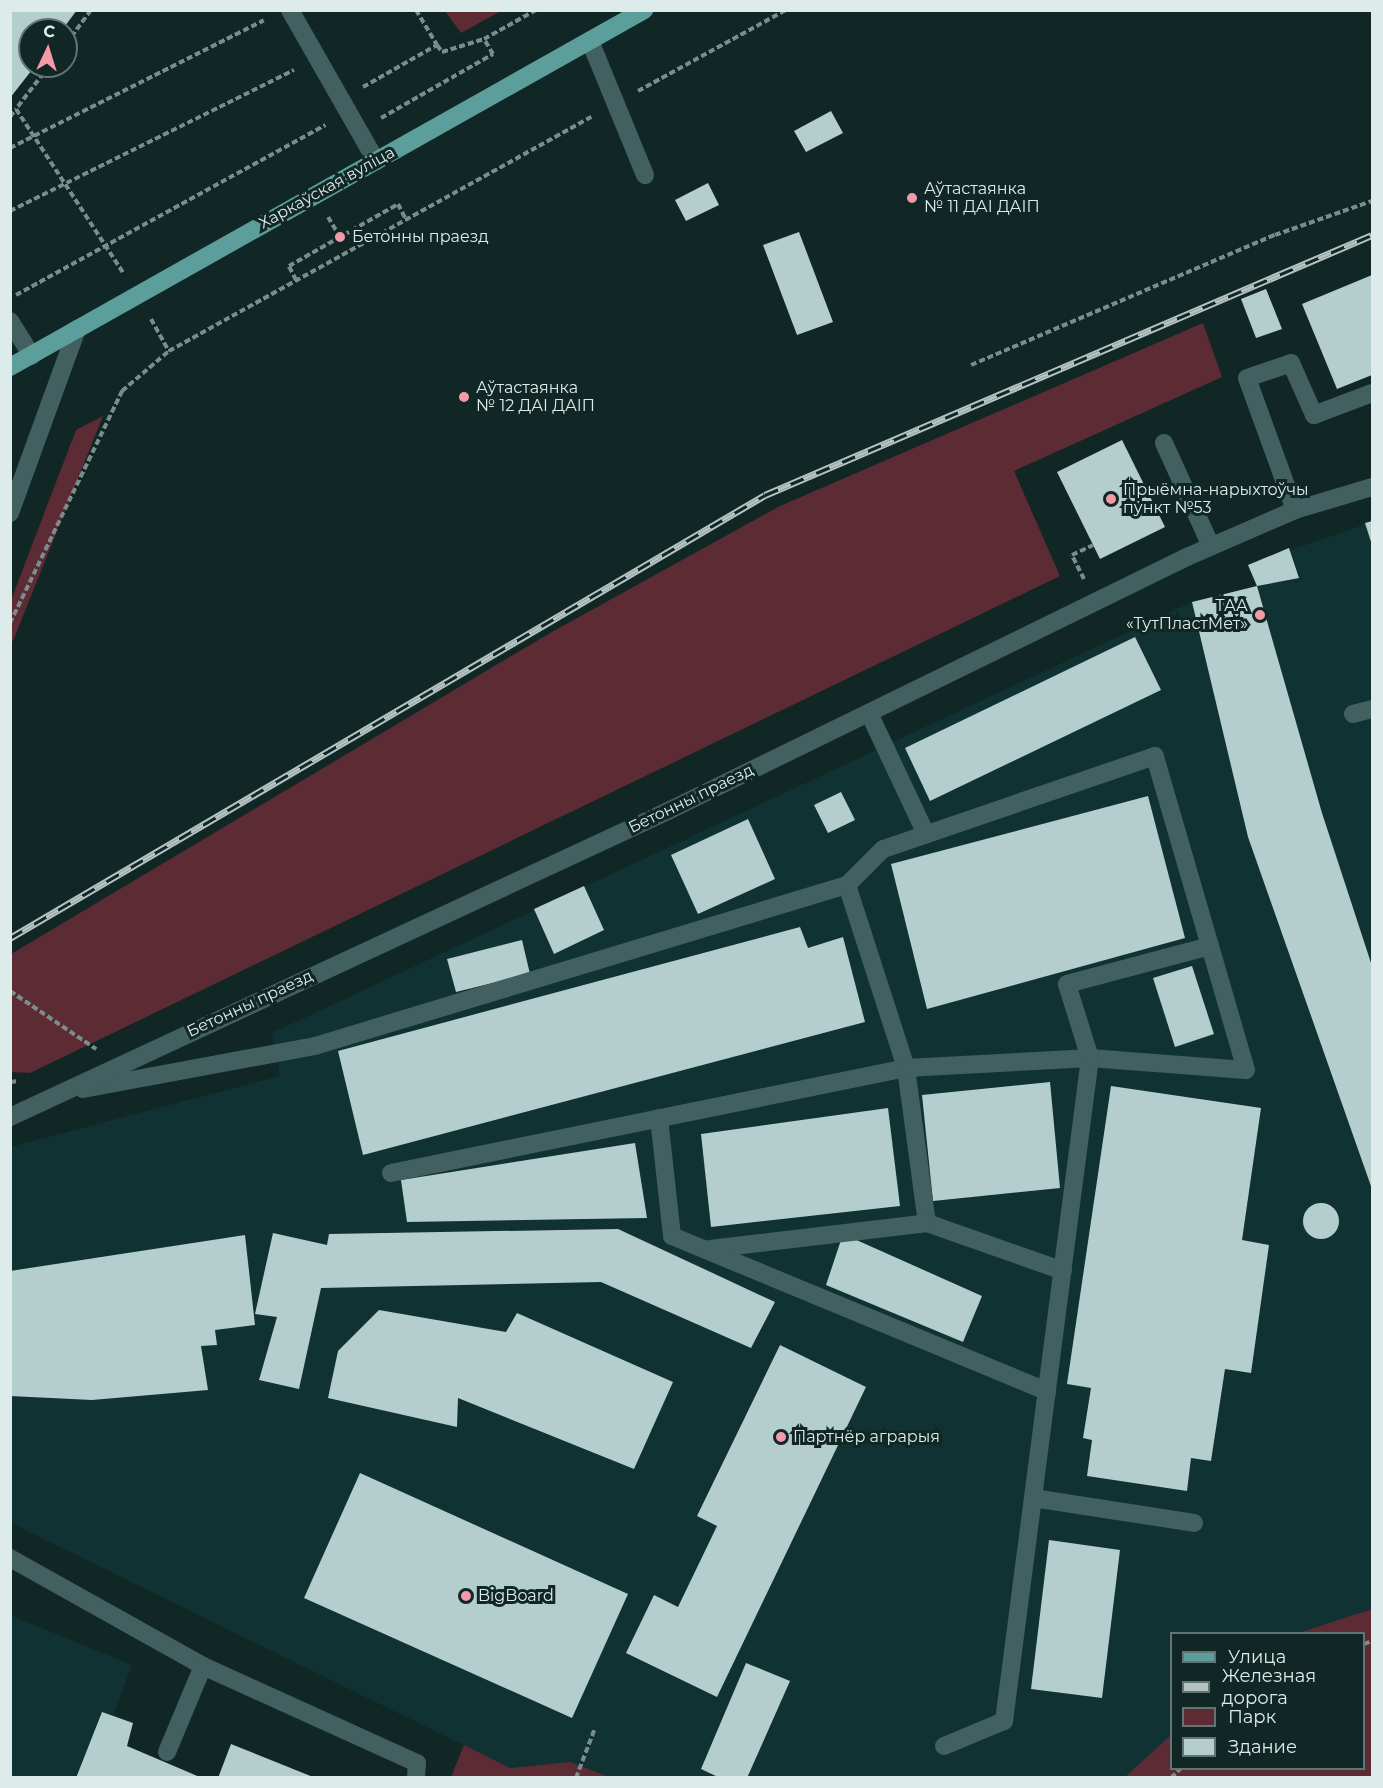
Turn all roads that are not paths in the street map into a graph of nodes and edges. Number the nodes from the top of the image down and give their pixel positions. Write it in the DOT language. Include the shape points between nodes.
graph roads {
  1 [pos="290,10"];
  2 [pos="644,10"];
  3 [pos="591,41"];
  4 [pos="376,161"];
  5 [pos="645,175"];
  6 [pos="10,321"];
  7 [pos="77,329"];
  8 [pos="32,356"];
  9 [pos="10,367"];
  10 [pos="1372,393"];
  11 [pos="1164,443"];
  12 [pos="1372,487"];
  13 [pos="1295,510"];
  14 [pos="10,513"];
  15 [pos="1210,546"];
  16 [pos="1372,709"];
  17 [pos="869,713"];
  18 [pos="1353,714"];
  19 [pos="926,834"];
  20 [pos="847,885"];
  21 [pos="1210,946"];
  22 [pos="1090,1058"];
  23 [pos="906,1068"];
  24 [pos="55,1094"];
  25 [pos="10,1117"];
  26 [pos="659,1118"];
  27 [pos="391,1173"];
  28 [pos="927,1222"];
  29 [pos="709,1249"];
  30 [pos="1063,1271"];
  31 [pos="1047,1391"];
  32 [pos="1033,1498"];
  33 [pos="1194,1523"];
  34 [pos="10,1558"];
  35 [pos="203,1666"];
  36 [pos="944,1746"];
  37 [pos="168,1752"];
  38 [pos="416,1778"];
  1 -- 4 [label="street"];
  2 -- 3 [label="main road, Харкаўская вуліца"];
  3 -- 4 [label="main road, Харкаўская вуліца"];
  3 -- 5 [label="street"];
  4 -- 7 [label="main road, Харкаўская вуліца"];
  6 -- 8 [label="street"];
  7 -- 8 [label="main road, Харкаўская вуліца"];
  7 -- 14 [label="street"];
  8 -- 9 [label="main road, Харкаўская вуліца"];
  10 -- 13 [label="street" via="1314,415 1291,363 1247,378"];
  11 -- 15 [label="street"];
  12 -- 13 [label="street, Бетонны праезд"];
  13 -- 15 [label="street, Бетонны праезд"];
  15 -- 17 [label="street, Бетонны праезд"];
  16 -- 18 [label="street"];
  17 -- 19 [label="street"];
  17 -- 24 [label="street, Бетонны праезд" via="668,811"];
  19 -- 20 [label="street" via="883,849"];
  19 -- 21 [label="street" via="1155,756"];
  20 -- 23 [label="street"];
  20 -- 24 [label="street" via="315,1046"];
  21 -- 22 [label="street" via="1067,984"];
  21 -- 22 [label="street" via="1246,1070"];
  22 -- 23 [label="street"];
  22 -- 30 [label="street"];
  23 -- 26 [label="street"];
  23 -- 28 [label="street"];
  24 -- 25 [label="street, Бетонны праезд"];
  26 -- 27 [label="street"];
  26 -- 29 [label="street" via="672,1236"];
  28 -- 29 [label="street"];
  28 -- 30 [label="street"];
  29 -- 31 [label="street"];
  30 -- 31 [label="street"];
  31 -- 32 [label="street"];
  32 -- 33 [label="street"];
  32 -- 36 [label="street" via="1004,1721"];
  34 -- 35 [label="street"];
  35 -- 37 [label="street"];
  35 -- 38 [label="street" via="417,1763"];
}
